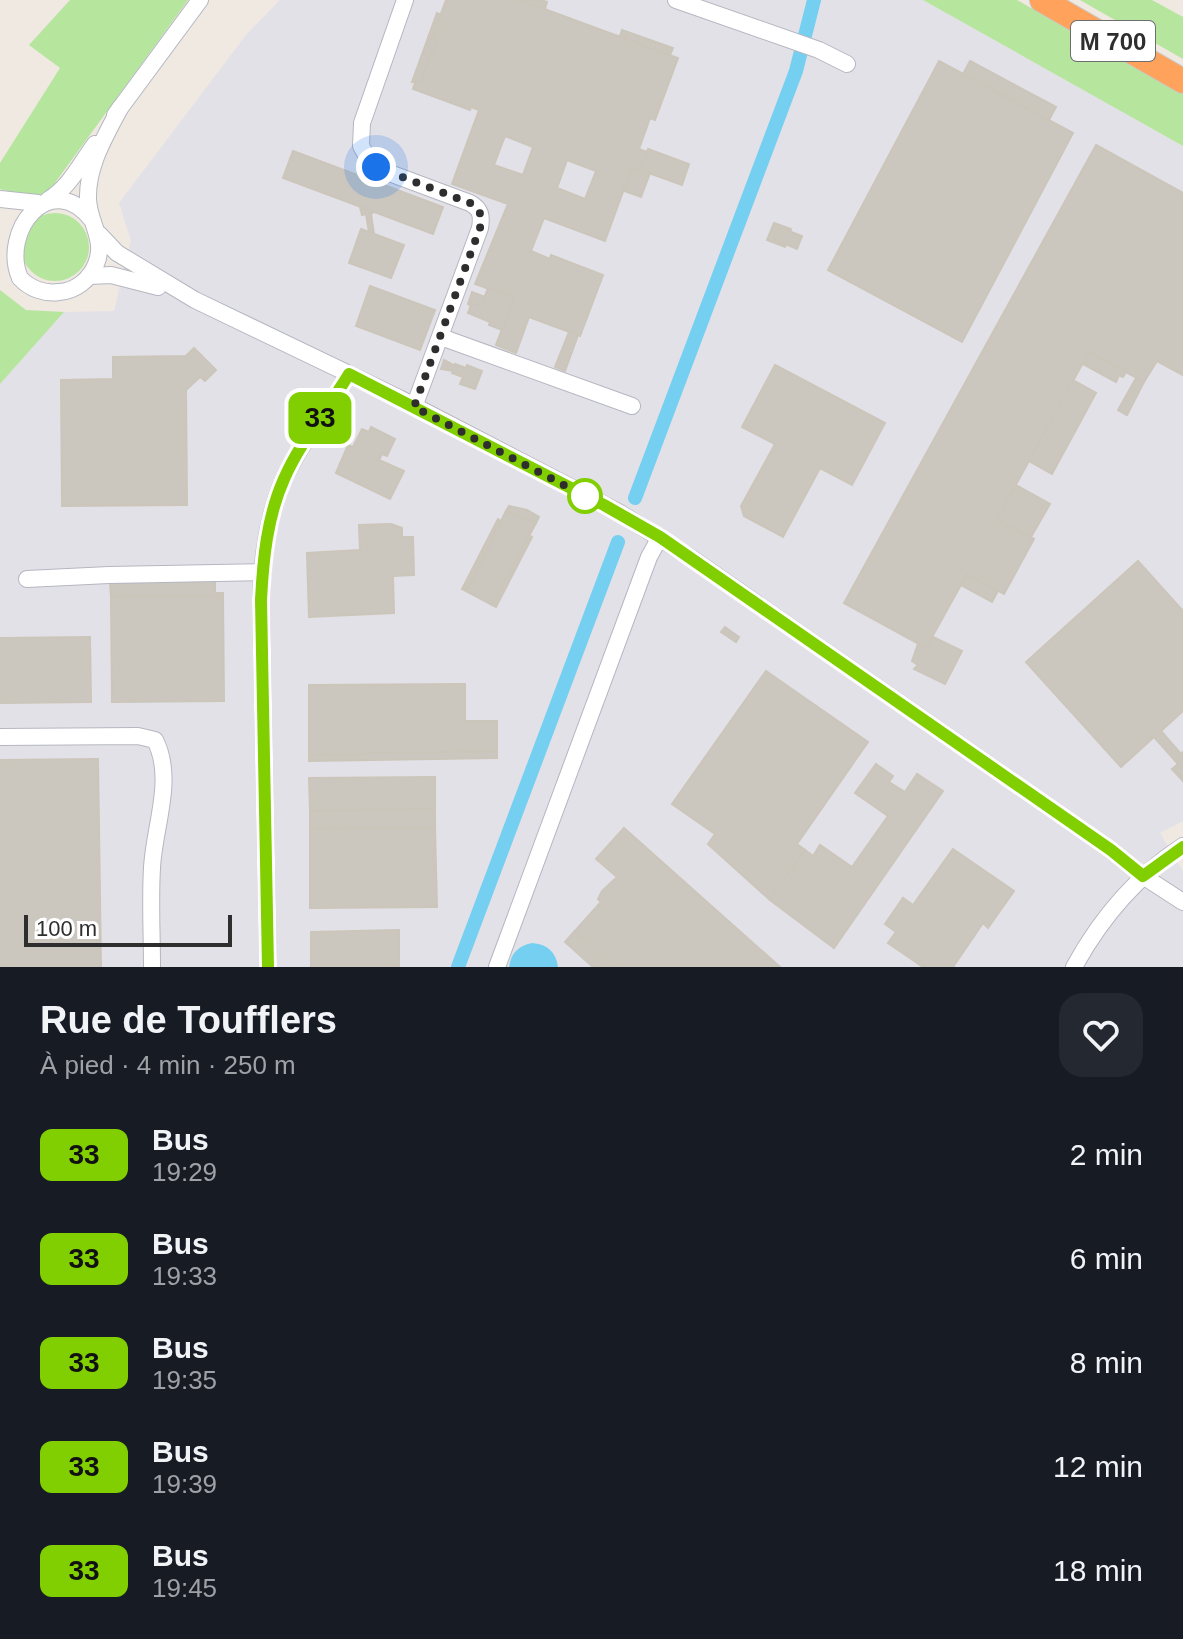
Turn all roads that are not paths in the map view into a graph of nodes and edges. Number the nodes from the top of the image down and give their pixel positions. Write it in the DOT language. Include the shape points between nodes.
graph roads {
  1 [pos="200,0"];
  2 [pos="405,0"];
  3 [pos="676,0"];
  4 [pos="1042,0"];
  5 [pos="1061,0"];
  6 [pos="847,64"];
  7 [pos="1183,71"];
  8 [pos="1183,81"];
  9 [pos="120,108"];
  10 [pos="0,199"];
  11 [pos="43,201"];
  12 [pos="96,227"];
  13 [pos="89,276"];
  14 [pos="195,300"];
  15 [pos="441,337"];
  16 [pos="349,374"];
  17 [pos="632,406"];
  18 [pos="414,407"];
  19 [pos="660,537"];
  20 [pos="263,572"];
  21 [pos="27,579"];
  22 [pos="0,737"];
  23 [pos="1183,846"];
  24 [pos="1143,876"];
  25 [pos="1183,902"];
  26 [pos="152,967"];
  27 [pos="268,967"];
  28 [pos="497,967"];
  29 [pos="1074,967"];
  1 -- 9 [label="street"];
  2 -- 15 [label="street" via="359,138 376,167 470,203 481,215"];
  3 -- 6 [label="street"];
  4 -- 8 [label="highway, M 700"];
  5 -- 7 [label="highway, M 700"];
  9 -- 11 [label="street" via="71,178 56,196"];
  9 -- 12 [label="street" via="92,167 88,200"];
  10 -- 11 [label="street"];
  11 -- 12 [label="street" via="70,203"];
  11 -- 13 [label="street" via="21,214 6,233 12,266 25,283 51,293 79,286"];
  12 -- 13 [label="street" via="99,256"];
  12 -- 14 [label="street" via="117,253"];
  13 -- 14 [label="street" via="128,277"];
  14 -- 16 [label="street"];
  15 -- 17 [label="street"];
  15 -- 18 [label="street"];
  16 -- 18 [label="street"];
  16 -- 20 [label="street" via="283,481"];
  18 -- 19 [label="street"];
  19 -- 24 [label="street"];
  19 -- 28 [label="street"];
  20 -- 21 [label="street"];
  20 -- 27 [label="street"];
  22 -- 26 [label="street" via="155,740 163,756 163,789 152,867"];
  23 -- 24 [label="street"];
  24 -- 25 [label="street"];
  24 -- 29 [label="street" via="1104,920"];
}
